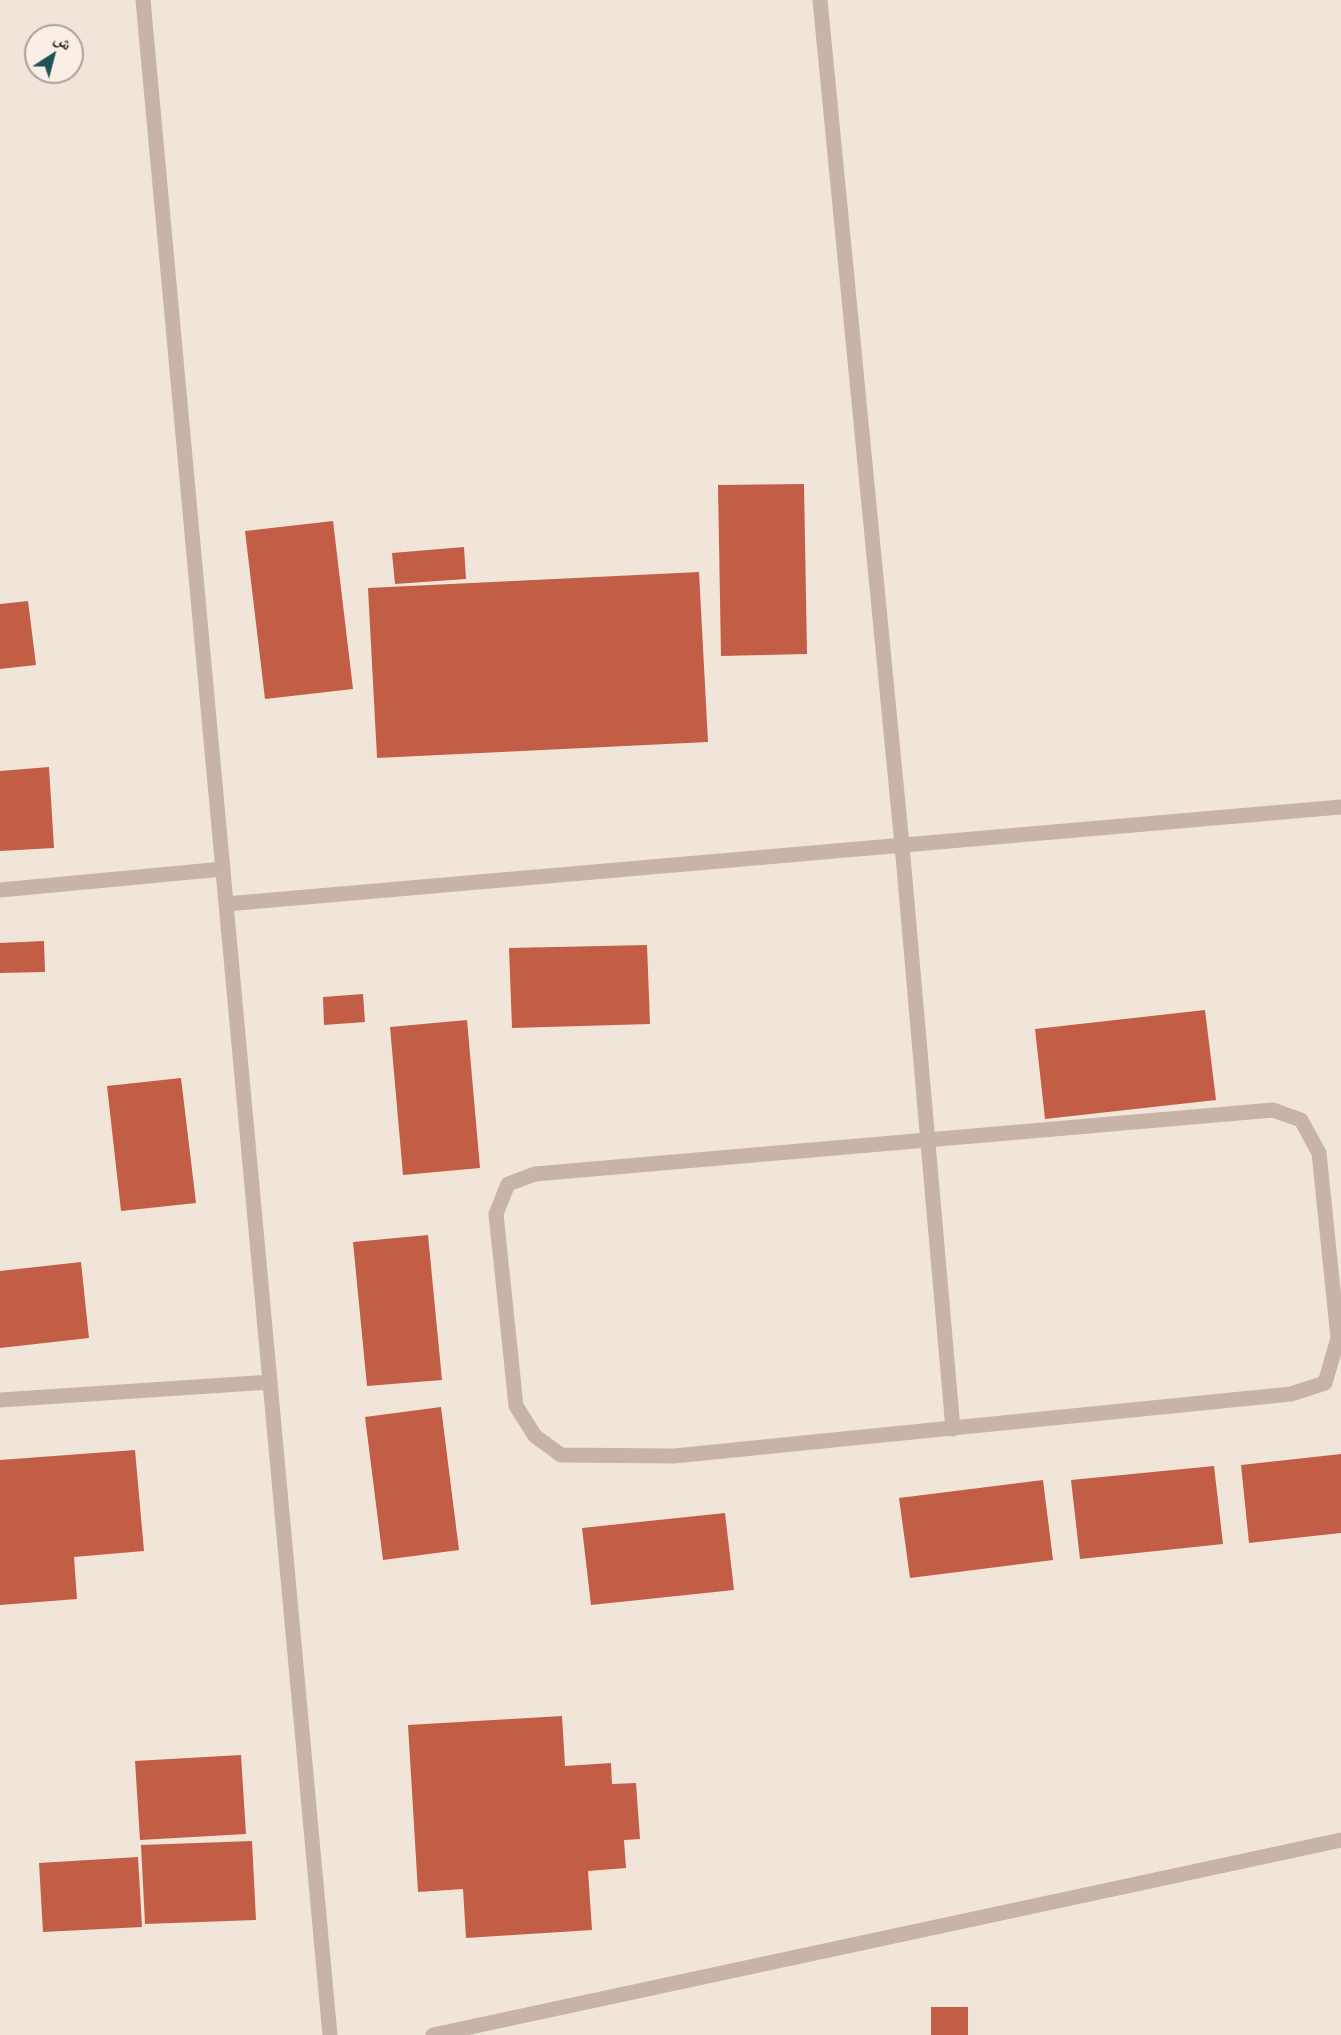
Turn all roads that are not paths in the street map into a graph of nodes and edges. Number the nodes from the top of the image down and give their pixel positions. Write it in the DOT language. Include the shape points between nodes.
graph roads {
  1 [pos="144,0"];
  2 [pos="820,0"];
  3 [pos="1341,807"];
  4 [pos="902,845"];
  5 [pos="223,869"];
  6 [pos="0,890"];
  7 [pos="226,903"];
  8 [pos="928,1139"];
  9 [pos="270,1382"];
  10 [pos="0,1400"];
  11 [pos="953,1429"];
  12 [pos="1341,1840"];
  13 [pos="330,2035"];
  14 [pos="433,2035"];
  1 -- 5 [label="lane"];
  2 -- 4 [label="lane"];
  3 -- 4 [label="lane"];
  4 -- 7 [label="lane"];
  4 -- 8 [label="lane"];
  5 -- 6 [label="lane"];
  5 -- 7 [label="lane"];
  7 -- 9 [label="lane"];
  8 -- 11 [label="lane"];
  8 -- 11 [label="lane" via="1273,1110 1301,1120 1319,1153 1338,1338 1325,1383 1291,1394"];
  8 -- 11 [label="lane" via="535,1174 508,1184 496,1214 516,1406 535,1436 561,1455 674,1456"];
  9 -- 10 [label="lane"];
  9 -- 13 [label="lane"];
  12 -- 14 [label="lane"];
}
